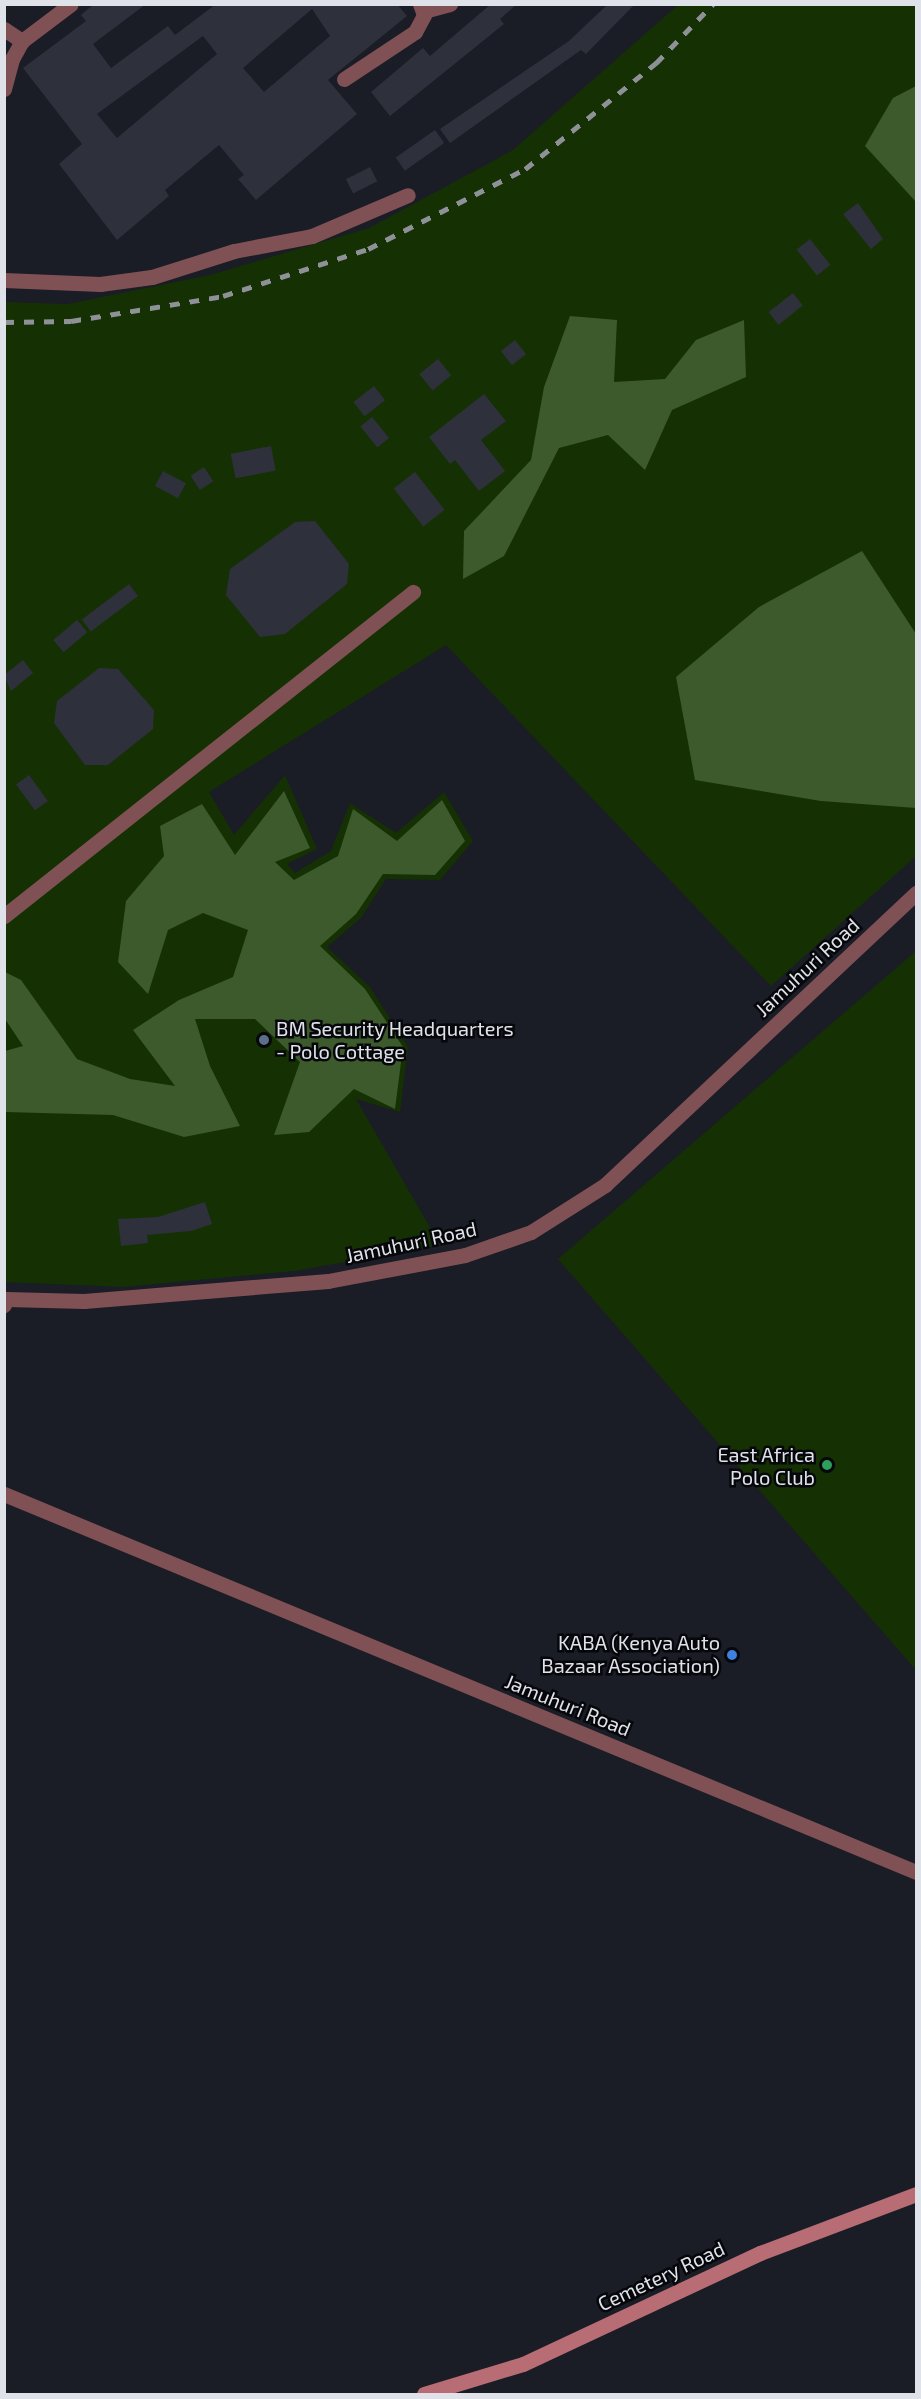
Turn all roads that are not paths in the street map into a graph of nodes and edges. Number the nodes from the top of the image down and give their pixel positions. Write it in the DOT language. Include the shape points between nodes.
graph roads {
  1 [pos="71,4"];
  2 [pos="450,4"];
  3 [pos="422,8"];
  4 [pos="4,29"];
  5 [pos="22,41"];
  6 [pos="344,79"];
  7 [pos="4,89"];
  8 [pos="408,195"];
  9 [pos="4,280"];
  10 [pos="413,592"];
  11 [pos="916,893"];
  12 [pos="4,916"];
  13 [pos="5,1301"];
  14 [pos="4,1494"];
  15 [pos="916,1872"];
  16 [pos="916,2194"];
  17 [pos="424,2394"];
  1 -- 5 [label="street"];
  2 -- 3 [label="street"];
  3 -- 6 [label="street" via="421,23 404,43"];
  4 -- 5 [label="street"];
  5 -- 7 [label="street" via="12,59"];
  8 -- 9 [label="street" via="312,236 234,251 152,278 100,284"];
  10 -- 12 [label="street"];
  11 -- 13 [label="street, Jamuhuri Road" via="605,1185 531,1232 465,1255 328,1281 84,1301"];
  14 -- 15 [label="street, Jamuhuri Road"];
  16 -- 17 [label="street, Cemetery Road" via="760,2253 523,2364"];
}
